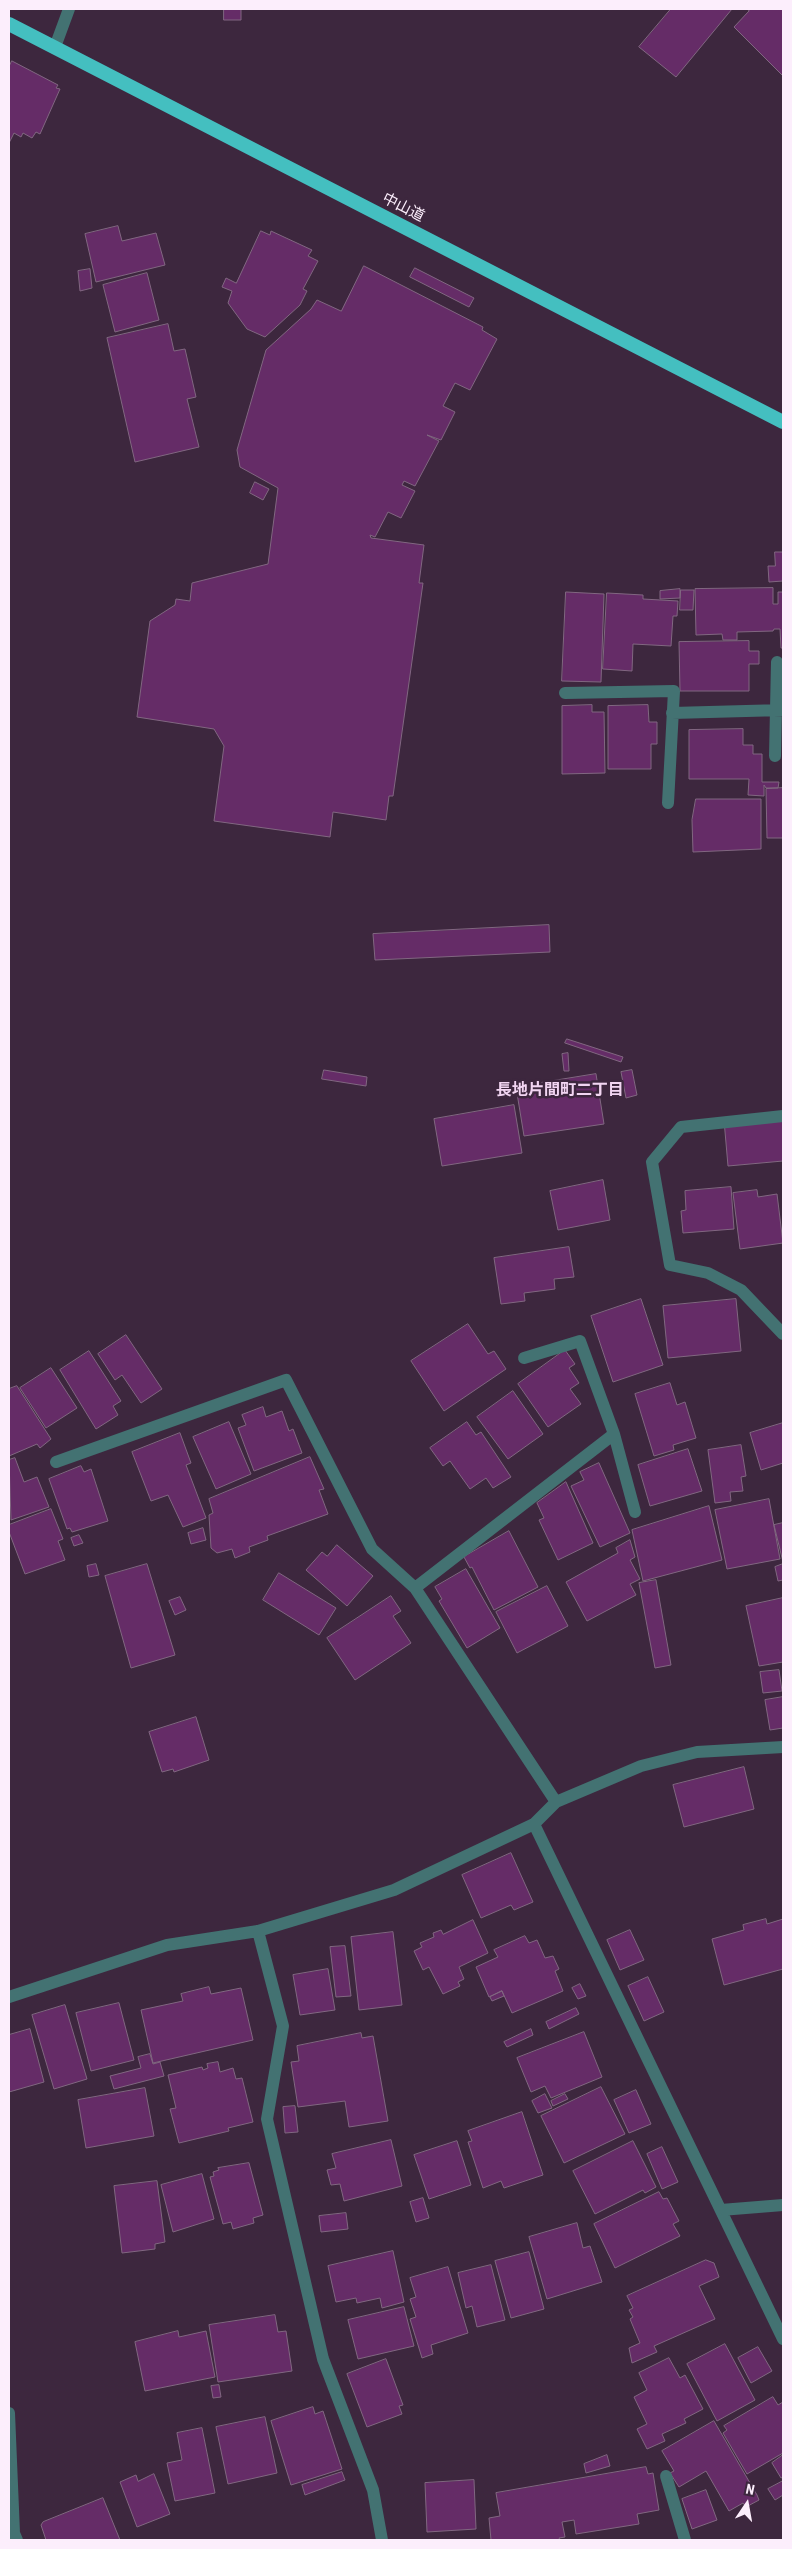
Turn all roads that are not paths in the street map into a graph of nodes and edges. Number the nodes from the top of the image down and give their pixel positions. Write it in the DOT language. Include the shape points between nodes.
graph roads {
  1 [pos="69,9"];
  2 [pos="9,24"];
  3 [pos="55,47"];
  4 [pos="783,422"];
  5 [pos="777,662"];
  6 [pos="565,694"];
  7 [pos="779,710"];
  8 [pos="672,713"];
  9 [pos="775,756"];
  10 [pos="668,803"];
  11 [pos="783,1116"];
  12 [pos="783,1334"];
  13 [pos="524,1358"];
  14 [pos="614,1434"];
  15 [pos="56,1462"];
  16 [pos="635,1512"];
  17 [pos="415,1588"];
  18 [pos="783,1747"];
  19 [pos="556,1802"];
  20 [pos="534,1824"];
  21 [pos="258,1931"];
  22 [pos="9,1997"];
  23 [pos="783,2205"];
  24 [pos="721,2210"];
  25 [pos="783,2339"];
  26 [pos="9,2413"];
  27 [pos="666,2476"];
  28 [pos="17,2540"];
  29 [pos="382,2540"];
  30 [pos="685,2540"];
  1 -- 3 [label="street"];
  2 -- 3 [label="highway, 中山道"];
  3 -- 4 [label="highway, 中山道"];
  5 -- 7 [label="street"];
  6 -- 8 [label="street" via="674,691"];
  7 -- 8 [label="street"];
  7 -- 9 [label="street"];
  8 -- 10 [label="street"];
  11 -- 12 [label="street" via="681,1127 652,1162 670,1265 708,1273 741,1290"];
  13 -- 14 [label="street" via="580,1341"];
  14 -- 16 [label="street"];
  14 -- 17 [label="street"];
  15 -- 17 [label="street" via="286,1380 372,1549"];
  17 -- 19 [label="street"];
  18 -- 19 [label="street" via="697,1752 641,1766"];
  19 -- 20 [label="street"];
  20 -- 21 [label="street" via="394,1890"];
  20 -- 24 [label="street"];
  21 -- 22 [label="street" via="167,1946"];
  21 -- 29 [label="street" via="282,2026 267,2119 323,2359 374,2490"];
  23 -- 24 [label="street"];
  24 -- 25 [label="street"];
  26 -- 28 [label="street" via="14,2533"];
  27 -- 30 [label="street"];
}
